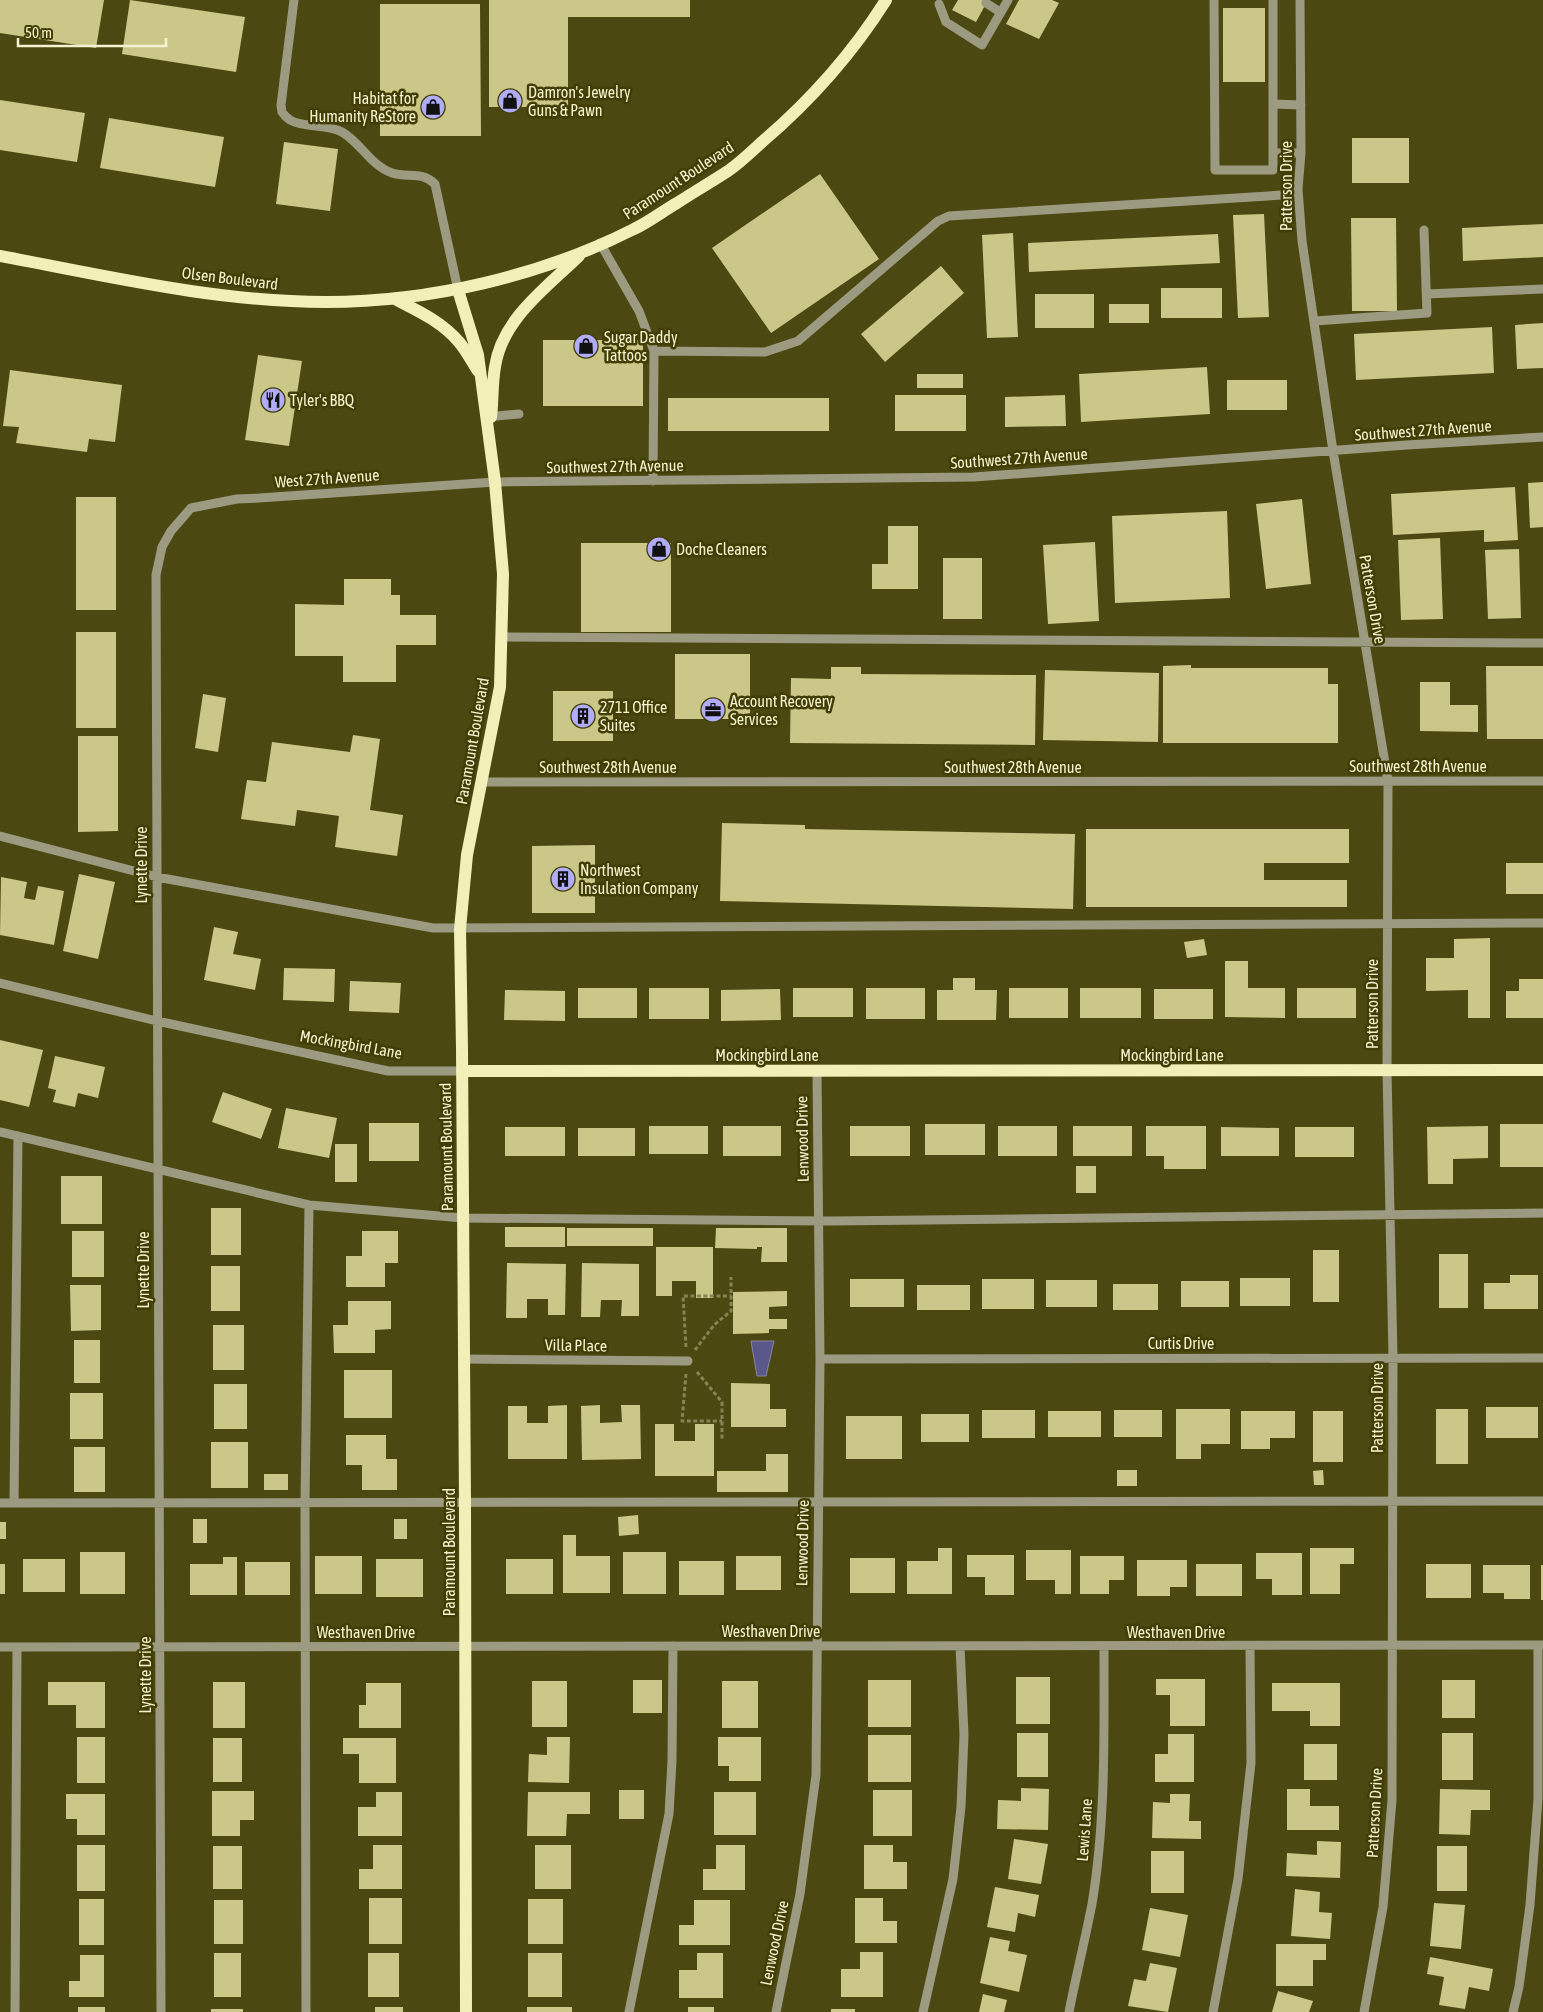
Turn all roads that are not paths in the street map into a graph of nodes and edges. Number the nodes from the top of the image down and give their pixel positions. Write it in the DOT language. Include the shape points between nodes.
graph roads {
  1 [pos="294,0"];
  2 [pos="886,0"];
  3 [pos="1008,0"];
  4 [pos="1214,0"];
  5 [pos="1273,0"];
  6 [pos="1300,0"];
  7 [pos="937,1"];
  8 [pos="986,3"];
  9 [pos="1000,12"];
  10 [pos="1274,104"];
  11 [pos="1301,105"];
  12 [pos="1273,153"];
  13 [pos="1301,153"];
  14 [pos="1298,194"];
  15 [pos="1424,230"];
  16 [pos="600,243"];
  17 [pos="584,250"];
  18 [pos="0,256"];
  19 [pos="1543,289"];
  20 [pos="458,290"];
  21 [pos="1427,294"];
  22 [pos="395,299"];
  23 [pos="1315,321"];
  24 [pos="654,352"];
  25 [pos="480,375"];
  26 [pos="519,414"];
  27 [pos="489,416"];
  28 [pos="1543,436"];
  29 [pos="1332,451"];
  30 [pos="653,480"];
  31 [pos="495,482"];
  32 [pos="171,531"];
  33 [pos="502,637"];
  34 [pos="1365,642"];
  35 [pos="1543,643"];
  36 [pos="1388,781"];
  37 [pos="1543,781"];
  38 [pos="482,782"];
  39 [pos="0,836"];
  40 [pos="156,877"];
  41 [pos="1387,923"];
  42 [pos="1543,924"];
  43 [pos="460,928"];
  44 [pos="0,983"];
  45 [pos="156,1021"];
  46 [pos="1543,1070"];
  47 [pos="462,1071"];
  48 [pos="1387,1071"];
  49 [pos="817,1072"];
  50 [pos="0,1132"];
  51 [pos="18,1136"];
  52 [pos="157,1169"];
  53 [pos="310,1205"];
  54 [pos="1390,1213"];
  55 [pos="1543,1213"];
  56 [pos="463,1218"];
  57 [pos="818,1221"];
  58 [pos="1393,1358"];
  59 [pos="1543,1358"];
  60 [pos="464,1359"];
  61 [pos="820,1359"];
  62 [pos="688,1361"];
  63 [pos="818,1501"];
  64 [pos="1392,1502"];
  65 [pos="1543,1502"];
  66 [pos="0,1503"];
  67 [pos="14,1503"];
  68 [pos="159,1503"];
  69 [pos="465,1503"];
  70 [pos="305,1504"];
  71 [pos="816,1645"];
  72 [pos="1541,1645"];
  73 [pos="465,1646"];
  74 [pos="673,1646"];
  75 [pos="960,1646"];
  76 [pos="1250,1646"];
  77 [pos="1391,1646"];
  78 [pos="0,1647"];
  79 [pos="18,1647"];
  80 [pos="160,1647"];
  81 [pos="306,1647"];
  82 [pos="1104,1647"];
  83 [pos="15,2012"];
  84 [pos="161,2012"];
  85 [pos="306,2012"];
  86 [pos="466,2012"];
  87 [pos="629,2012"];
  88 [pos="776,2012"];
  89 [pos="924,2012"];
  90 [pos="1069,2012"];
  91 [pos="1213,2012"];
  92 [pos="1364,2012"];
  93 [pos="1513,2012"];
  1 -- 20 [label="street, Paramount Boulevard" via="282,112 291,121 339,130 380,168 429,178 434,184"];
  2 -- 16 [label="main road, Paramount Boulevard" via="835,70 778,128 730,170 635,229"];
  3 -- 9 [label="street"];
  4 -- 12 [label="street" via="1214,170 1273,170"];
  5 -- 10 [label="street"];
  6 -- 11 [label="street, Patterson Drive"];
  7 -- 9 [label="street" via="946,22 982,45"];
  8 -- 9 [label="street"];
  10 -- 11 [label="street"];
  10 -- 12 [label="street"];
  11 -- 13 [label="street, Patterson Drive"];
  12 -- 13 [label="street"];
  13 -- 14 [label="street, Patterson Drive"];
  14 -- 23 [label="street, Patterson Drive"];
  14 -- 24 [label="street" via="949,216 938,221 798,341 766,352"];
  15 -- 21 [label="street"];
  16 -- 17 [label="main road, Paramount Boulevard"];
  16 -- 24 [label="street" via="639,310"];
  17 -- 20 [label="main road, Paramount Boulevard" via="547,266"];
  17 -- 27 [label="main road" via="522,311 507,331 495,366"];
  18 -- 22 [label="main road, Olsen Boulevard" via="210,294 326,302"];
  19 -- 21 [label="street"];
  20 -- 22 [label="main road, Olsen Boulevard"];
  20 -- 25 [label="main road, Paramount Boulevard" via="478,355"];
  21 -- 23 [label="street" via="1428,313"];
  22 -- 25 [label="main road" via="430,316 460,342"];
  23 -- 29 [label="street, Patterson Drive"];
  24 -- 30 [label="street"];
  25 -- 27 [label="main road, Paramount Boulevard"];
  26 -- 27 [label="street"];
  27 -- 31 [label="main road, Paramount Boulevard"];
  28 -- 29 [label="street, Southwest 27th Avenue"];
  29 -- 30 [label="street, Southwest 27th Avenue" via="974,477"];
  29 -- 34 [label="street, Patterson Drive"];
  30 -- 31 [label="street, Southwest 27th Avenue"];
  31 -- 32 [label="street, West 27th Avenue" via="237,499 191,508"];
  31 -- 33 [label="main road, Paramount Boulevard" via="503,574"];
  32 -- 40 [label="street, Lynette Drive" via="162,547 156,575"];
  33 -- 34 [label="street"];
  33 -- 38 [label="main road, Paramount Boulevard" via="500,688"];
  34 -- 35 [label="street"];
  34 -- 36 [label="street, Patterson Drive"];
  36 -- 37 [label="street, Southwest 28th Avenue"];
  36 -- 38 [label="street, Southwest 28th Avenue"];
  36 -- 41 [label="street, Patterson Drive"];
  38 -- 43 [label="main road, Paramount Boulevard" via="466,855"];
  39 -- 40 [label="street"];
  40 -- 43 [label="street" via="433,928"];
  40 -- 45 [label="street, Lynette Drive"];
  41 -- 42 [label="street"];
  41 -- 43 [label="street"];
  41 -- 48 [label="street, Patterson Drive"];
  43 -- 47 [label="main road, Paramount Boulevard"];
  44 -- 45 [label="street, Mockingbird Lane"];
  45 -- 47 [label="street, Mockingbird Lane" via="388,1071"];
  45 -- 52 [label="street, Lynette Drive"];
  46 -- 48 [label="main road, Mockingbird Lane"];
  47 -- 49 [label="main road, Mockingbird Lane"];
  47 -- 56 [label="main road, Paramount Boulevard"];
  48 -- 49 [label="main road, Mockingbird Lane"];
  48 -- 54 [label="street, Patterson Drive"];
  49 -- 57 [label="street, Lenwood Drive"];
  50 -- 51 [label="street"];
  51 -- 52 [label="street"];
  51 -- 67 [label="street"];
  52 -- 53 [label="street"];
  52 -- 68 [label="street, Lynette Drive"];
  53 -- 56 [label="street"];
  53 -- 70 [label="street"];
  54 -- 55 [label="street"];
  54 -- 57 [label="street"];
  54 -- 58 [label="street, Patterson Drive"];
  56 -- 57 [label="street"];
  56 -- 60 [label="main road, Paramount Boulevard"];
  57 -- 61 [label="street, Lenwood Drive"];
  58 -- 59 [label="street, Curtis Drive"];
  58 -- 61 [label="street, Curtis Drive"];
  58 -- 64 [label="street, Patterson Drive"];
  60 -- 62 [label="street, Villa Place"];
  60 -- 69 [label="main road, Paramount Boulevard"];
  61 -- 63 [label="street, Lenwood Drive"];
  63 -- 64 [label="street"];
  63 -- 69 [label="street"];
  63 -- 71 [label="street, Lenwood Drive"];
  64 -- 65 [label="street"];
  64 -- 77 [label="street, Patterson Drive"];
  66 -- 67 [label="street"];
  67 -- 68 [label="street"];
  68 -- 70 [label="street"];
  68 -- 80 [label="street, Lynette Drive"];
  69 -- 70 [label="street"];
  69 -- 73 [label="main road, Paramount Boulevard"];
  70 -- 81 [label="street"];
  71 -- 74 [label="street, Westhaven Drive"];
  71 -- 75 [label="street, Westhaven Drive"];
  71 -- 88 [label="street, Lenwood Drive" via="816,1775 800,1894"];
  72 -- 77 [label="street, Westhaven Drive"];
  72 -- 93 [label="street" via="1538,1799 1530,1905"];
  73 -- 74 [label="street, Westhaven Drive"];
  73 -- 81 [label="street, Westhaven Drive"];
  73 -- 86 [label="main road, Paramount Boulevard"];
  74 -- 87 [label="street" via="669,1814"];
  75 -- 82 [label="street, Westhaven Drive"];
  75 -- 89 [label="street" via="964,1735 962,1807 953,1879"];
  76 -- 77 [label="street, Westhaven Drive"];
  76 -- 82 [label="street, Westhaven Drive"];
  76 -- 91 [label="street" via="1251,1763 1238,1879"];
  77 -- 92 [label="street, Patterson Drive" via="1392,1800 1383,1907"];
  78 -- 79 [label="street, Westhaven Drive"];
  79 -- 80 [label="street, Westhaven Drive"];
  79 -- 83 [label="street"];
  80 -- 81 [label="street, Westhaven Drive"];
  80 -- 84 [label="street, Lynette Drive"];
  81 -- 85 [label="street"];
  82 -- 90 [label="street, Lewis Lane" via="1099,1835 1092,1904"];
}
